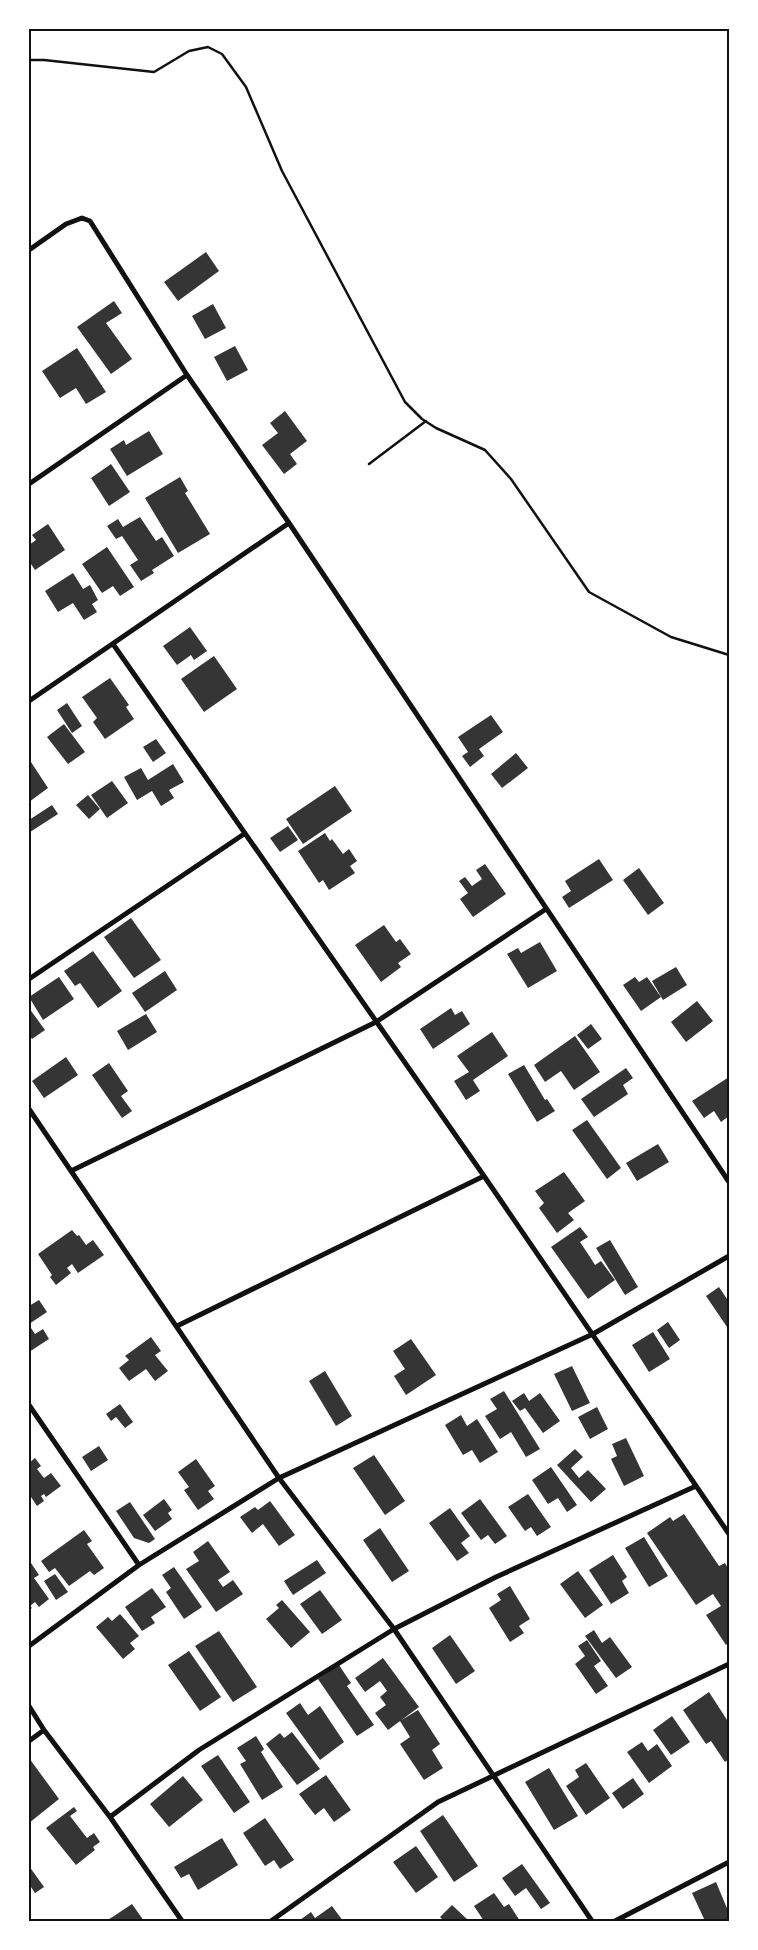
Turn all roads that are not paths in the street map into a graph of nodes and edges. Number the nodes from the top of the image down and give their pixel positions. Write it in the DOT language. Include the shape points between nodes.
graph roads {
  1 [pos="29,250"];
  2 [pos="187,375"];
  3 [pos="29,484"];
  4 [pos="289,523"];
  5 [pos="113,644"];
  6 [pos="29,702"];
  7 [pos="244,834"];
  8 [pos="546,908"];
  9 [pos="29,979"];
  10 [pos="376,1022"];
  11 [pos="29,1109"];
  12 [pos="71,1171"];
  13 [pos="484,1176"];
  14 [pos="729,1182"];
  15 [pos="729,1256"];
  16 [pos="177,1326"];
  17 [pos="593,1334"];
  18 [pos="29,1405"];
  19 [pos="279,1478"];
  20 [pos="696,1486"];
  21 [pos="729,1534"];
  22 [pos="139,1565"];
  23 [pos="394,1629"];
  24 [pos="29,1646"];
  25 [pos="729,1664"];
  26 [pos="29,1706"];
  27 [pos="44,1730"];
  28 [pos="29,1741"];
  29 [pos="493,1777"];
  30 [pos="110,1817"];
  31 [pos="729,1862"];
  32 [pos="182,1921"];
  33 [pos="271,1921"];
  34 [pos="592,1921"];
  35 [pos="615,1921"];
  1 -- 2 [label="street" via="66,224 82,218 90,221"];
  2 -- 3 [label="street"];
  2 -- 4 [label="street"];
  4 -- 5 [label="street"];
  4 -- 8 [label="street"];
  5 -- 6 [label="street"];
  5 -- 7 [label="street"];
  7 -- 9 [label="street"];
  7 -- 10 [label="street"];
  8 -- 10 [label="street"];
  8 -- 14 [label="street"];
  10 -- 12 [label="street"];
  10 -- 13 [label="street"];
  11 -- 12 [label="street"];
  12 -- 16 [label="street"];
  13 -- 16 [label="street"];
  13 -- 17 [label="street"];
  15 -- 17 [label="street"];
  16 -- 19 [label="street"];
  17 -- 19 [label="street"];
  17 -- 20 [label="street"];
  18 -- 22 [label="street"];
  19 -- 22 [label="street"];
  19 -- 23 [label="street"];
  20 -- 21 [label="street"];
  20 -- 23 [label="street" via="496,1577"];
  22 -- 24 [label="street"];
  23 -- 29 [label="street"];
  23 -- 30 [label="street" via="199,1750"];
  25 -- 29 [label="street"];
  26 -- 27 [label="street"];
  27 -- 28 [label="street"];
  27 -- 30 [label="street"];
  29 -- 33 [label="street" via="438,1802"];
  29 -- 34 [label="street"];
  30 -- 32 [label="street"];
  31 -- 35 [label="street"];
}
